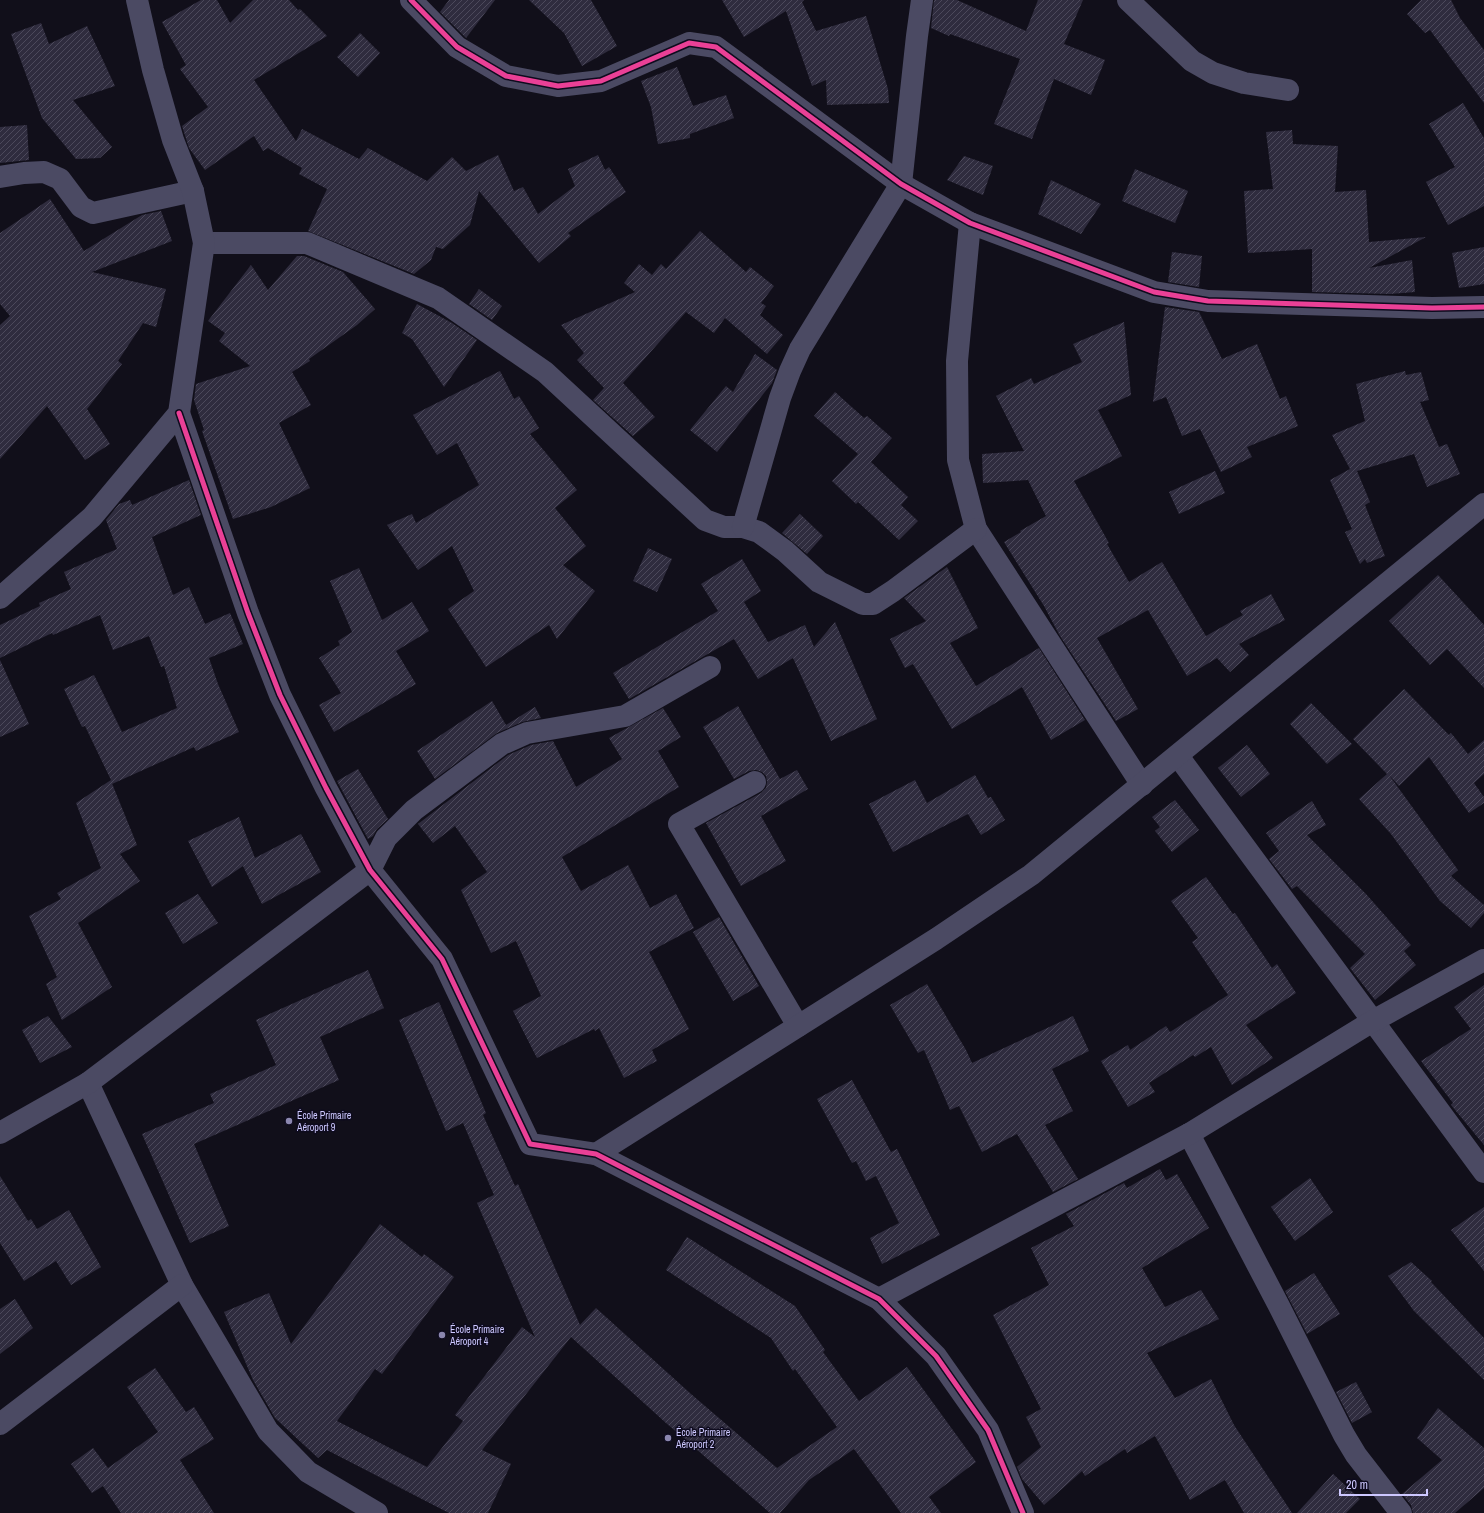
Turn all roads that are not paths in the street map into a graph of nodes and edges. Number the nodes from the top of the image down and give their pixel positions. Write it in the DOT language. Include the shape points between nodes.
graph roads {
  1 [pos="137,0"];
  2 [pos="411,0"];
  3 [pos="922,0"];
  4 [pos="1128,0"];
  5 [pos="1288,90"];
  6 [pos="0,177"];
  7 [pos="901,184"];
  8 [pos="193,191"];
  9 [pos="970,222"];
  10 [pos="204,243"];
  11 [pos="1484,307"];
  12 [pos="180,413"];
  13 [pos="1484,504"];
  14 [pos="743,527"];
  15 [pos="976,529"];
  16 [pos="0,598"];
  17 [pos="710,667"];
  18 [pos="1178,756"];
  19 [pos="755,782"];
  20 [pos="1142,785"];
  21 [pos="370,870"];
  22 [pos="1484,960"];
  23 [pos="1373,1021"];
  24 [pos="798,1026"];
  25 [pos="88,1083"];
  26 [pos="0,1133"];
  27 [pos="1189,1134"];
  28 [pos="596,1154"];
  29 [pos="1484,1172"];
  30 [pos="182,1285"];
  31 [pos="879,1299"];
  32 [pos="0,1424"];
  33 [pos="377,1513"];
  34 [pos="1023,1513"];
  35 [pos="1401,1513"];
  1 -- 8 [label="street" via="173,140"];
  2 -- 7 [label="street" via="457,46 506,76 558,86 601,81 689,43 716,47"];
  3 -- 7 [label="street"];
  4 -- 5 [label="street" via="1192,61 1213,73 1244,83"];
  6 -- 8 [label="street" via="44,172 60,179 81,207 93,213"];
  7 -- 9 [label="street"];
  7 -- 14 [label="street" via="800,349 777,406"];
  8 -- 10 [label="street"];
  9 -- 11 [label="street" via="1154,292 1208,301 1432,308"];
  9 -- 15 [label="street" via="957,361 958,460"];
  10 -- 12 [label="street"];
  10 -- 14 [label="street" via="307,243 438,298 545,372 705,520 724,527"];
  12 -- 16 [label="street" via="92,517"];
  12 -- 21 [label="street" via="248,613 280,695"];
  13 -- 18 [label="street"];
  14 -- 15 [label="street" via="759,532 819,582 863,604 873,604 893,591"];
  15 -- 20 [label="street"];
  17 -- 21 [label="street" via="625,716 528,733 502,744 414,810 386,838"];
  18 -- 20 [label="street"];
  18 -- 23 [label="street"];
  19 -- 24 [label="street" via="679,824"];
  20 -- 24 [label="street" via="1032,875"];
  21 -- 25 [label="street"];
  21 -- 28 [label="street" via="442,959 530,1144"];
  22 -- 23 [label="street"];
  23 -- 27 [label="street"];
  23 -- 29 [label="street"];
  24 -- 28 [label="street"];
  25 -- 26 [label="street"];
  25 -- 30 [label="street"];
  27 -- 31 [label="street"];
  27 -- 35 [label="street" via="1344,1436"];
  28 -- 31 [label="street"];
  30 -- 32 [label="street"];
  30 -- 33 [label="street" via="268,1431 308,1472"];
  31 -- 34 [label="street" via="936,1356 988,1430"];
}
